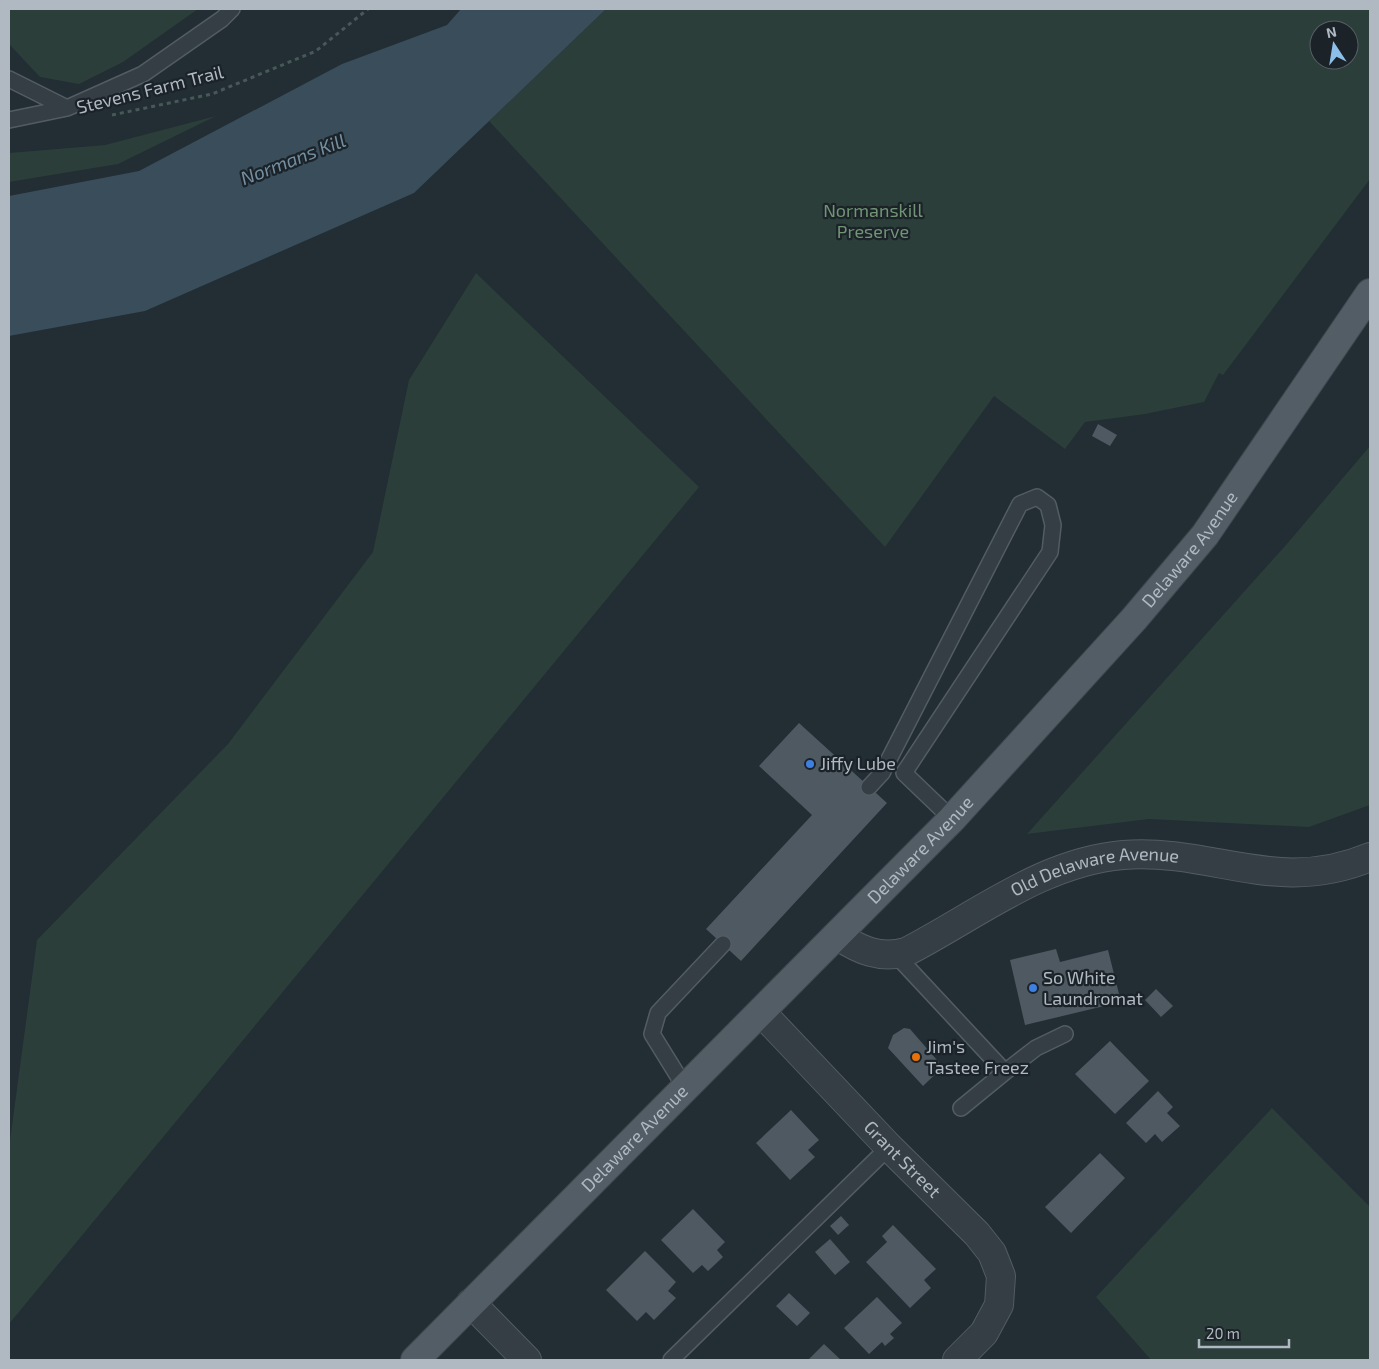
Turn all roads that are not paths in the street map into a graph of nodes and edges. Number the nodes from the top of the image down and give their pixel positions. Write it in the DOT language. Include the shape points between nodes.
graph roads {
  1 [pos="232,9"];
  2 [pos="9,80"];
  3 [pos="67,108"];
  4 [pos="9,120"];
  5 [pos="1370,293"];
  6 [pos="869,787"];
  7 [pos="952,820"];
  8 [pos="1370,857"];
  9 [pos="838,936"];
  10 [pos="723,944"];
  11 [pos="895,954"];
  12 [pos="761,1012"];
  13 [pos="1065,1034"];
  14 [pos="1005,1072"];
  15 [pos="686,1088"];
  16 [pos="961,1108"];
  17 [pos="889,1146"];
  18 [pos="471,1303"];
  19 [pos="415,1360"];
  20 [pos="527,1360"];
  21 [pos="671,1360"];
  22 [pos="956,1360"];
  1 -- 3 [label="lane" via="143,74"];
  2 -- 3 [label="lane"];
  3 -- 4 [label="lane"];
  5 -- 7 [label="main road, Delaware Avenue" via="1205,535 1128,626"];
  6 -- 7 [label="lane" via="882,773 1020,504 1037,497 1048,505 1052,518 1050,552 904,773"];
  7 -- 9 [label="main road, Delaware Avenue"];
  8 -- 11 [label="street, Old Delaware Avenue" via="1325,871 1291,873 1249,870 1160,855 1109,857 1072,866 1032,882 916,946"];
  9 -- 11 [label="street, Old Delaware Avenue" via="870,953"];
  9 -- 12 [label="main road, Delaware Avenue"];
  10 -- 15 [label="lane" via="658,1013 652,1034"];
  11 -- 14 [label="lane"];
  12 -- 15 [label="main road, Delaware Avenue"];
  12 -- 17 [label="street, Grant Street"];
  13 -- 14 [label="lane" via="1036,1048"];
  14 -- 16 [label="lane"];
  15 -- 18 [label="main road, Delaware Avenue"];
  17 -- 21 [label="lane"];
  17 -- 22 [label="street, Grant Street" via="978,1234 999,1268 1002,1286 999,1306 992,1321"];
  18 -- 19 [label="main road, Delaware Avenue"];
  18 -- 20 [label="street"];
}
